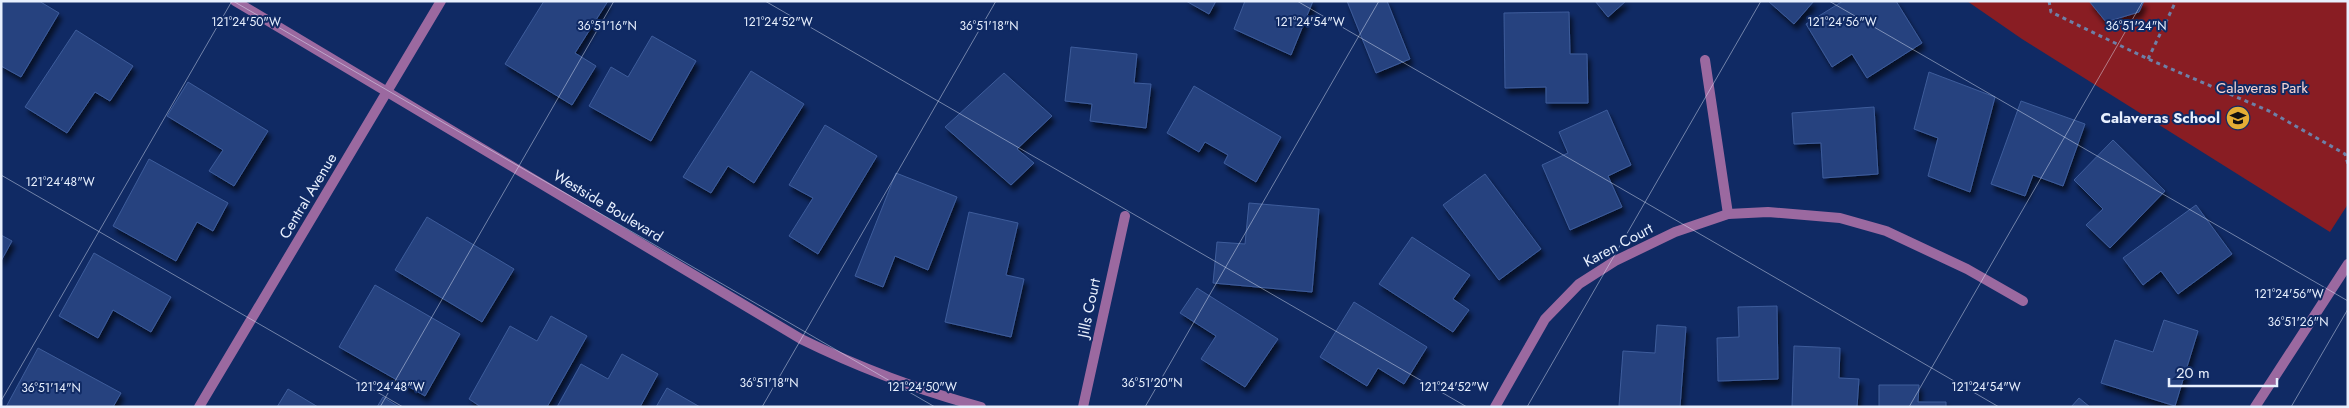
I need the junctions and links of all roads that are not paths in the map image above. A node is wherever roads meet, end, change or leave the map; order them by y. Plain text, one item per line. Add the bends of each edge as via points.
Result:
1 (235, 1) edge
2 (442, 1) edge
3 (1705, 60) dead end
4 (388, 92) junction
5 (1728, 214) junction
6 (1125, 216) dead end
7 (2348, 264) edge
8 (2023, 300) dead end
9 (199, 407) edge
10 (981, 407) edge
11 (1083, 407) edge
12 (1495, 407) edge
13 (2255, 407) edge

1 - 4 street, Westside Boulevard
2 - 4 street, Central Avenue
3 - 5 street
4 - 9 street, Central Avenue
4 - 10 street, Westside Boulevard via 801,339 859,367
5 - 8 street, Karen Court via 1768,212 1840,218 1886,231
5 - 12 street, Karen Court via 1675,232 1614,260 1579,284 1545,319
6 - 11 street, Jills Court
7 - 13 street

